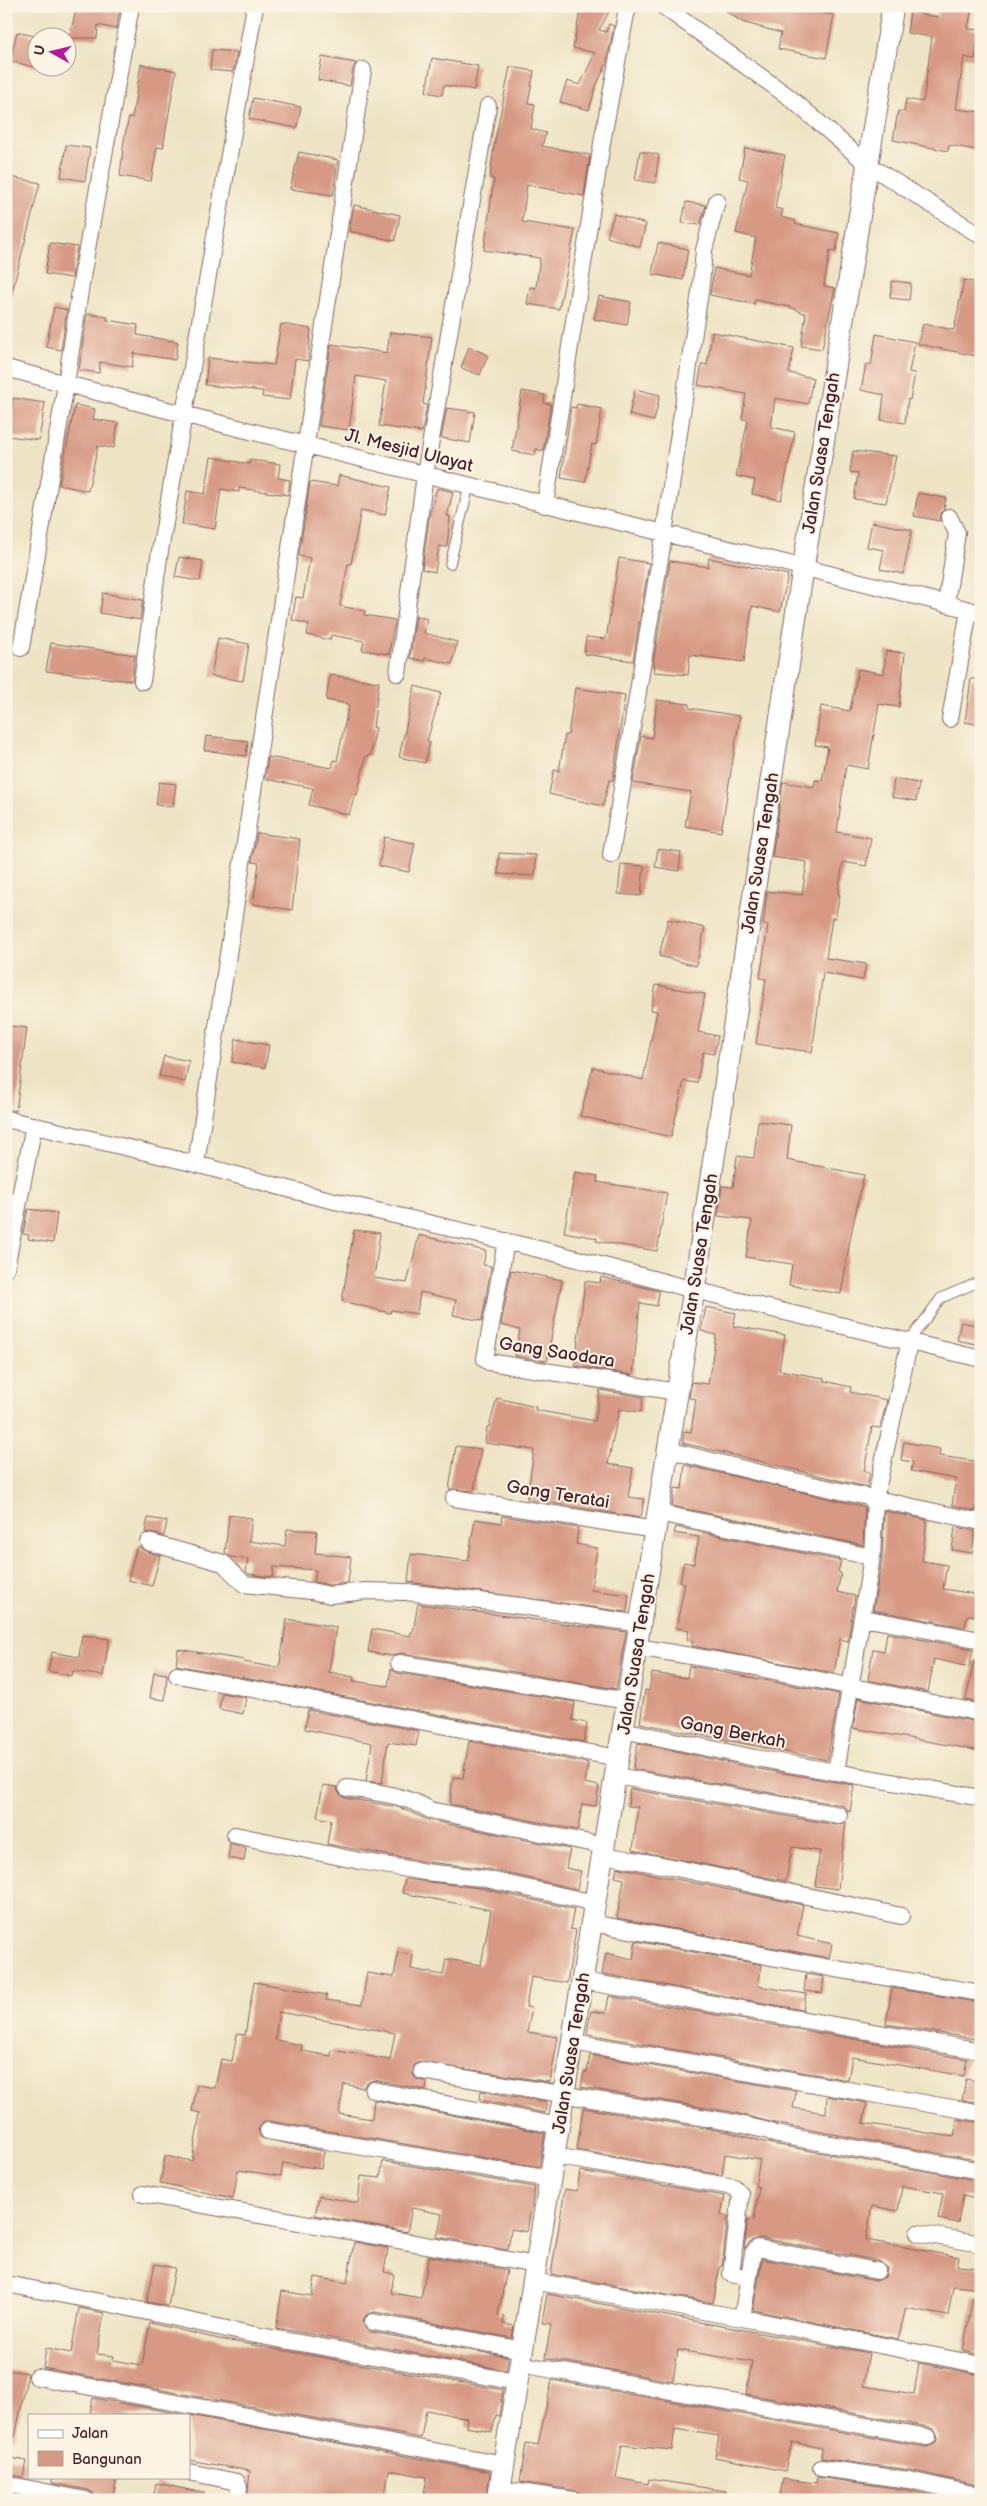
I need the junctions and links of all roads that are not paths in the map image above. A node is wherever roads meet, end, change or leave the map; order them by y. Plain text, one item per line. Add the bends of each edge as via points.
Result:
1 (131, 6) edge
2 (255, 6) edge
3 (663, 6) edge
4 (893, 6) edge
5 (628, 10) edge
6 (363, 70) dead end
7 (488, 106) dead end
8 (867, 164) junction
9 (717, 201) dead end
10 (981, 236) edge
11 (6, 368) edge
12 (66, 384) junction
13 (185, 416) junction
14 (306, 444) junction
15 (425, 475) junction
16 (469, 486) junction
17 (545, 506) junction
18 (949, 517) dead end
19 (664, 534) junction
20 (450, 564) dead end
21 (803, 568) junction
22 (946, 604) junction
23 (975, 611) edge
24 (21, 648) dead end
25 (398, 673) dead end
26 (142, 681) dead end
27 (950, 719) dead end
28 (611, 856) dead end
29 (6, 1119) edge
30 (34, 1125) junction
31 (196, 1164) junction
32 (504, 1249) junction
33 (6, 1268) edge
34 (981, 1281) edge
35 (694, 1290) junction
36 (910, 1340) junction
37 (981, 1359) edge
38 (677, 1392) junction
39 (668, 1450) junction
40 (454, 1498) dead end
41 (875, 1499) junction
42 (657, 1522) junction
43 (981, 1522) edge
44 (148, 1542) dead end
45 (872, 1557) junction
46 (863, 1618) junction
47 (640, 1624) junction
48 (981, 1640) edge
49 (636, 1647) junction
50 (399, 1662) dead end
51 (177, 1675) dead end
52 (852, 1687) junction
53 (628, 1701) junction
54 (981, 1713) edge
55 (623, 1730) junction
56 (617, 1767) junction
57 (836, 1772) junction
58 (347, 1788) dead end
59 (981, 1798) edge
60 (839, 1815) dead end
61 (235, 1835) dead end
62 (604, 1850) junction
63 (594, 1913) junction
64 (901, 1916) dead end
65 (582, 1981) junction
66 (981, 1993) edge
67 (573, 2042) junction
68 (981, 2051) edge
69 (422, 2071) dead end
70 (373, 2090) dead end
71 (564, 2096) junction
72 (981, 2113) edge
73 (559, 2126) junction
74 (268, 2131) dead end
75 (554, 2156) junction
76 (981, 2171) edge
77 (550, 2179) junction
78 (143, 2194) dead end
79 (918, 2233) dead end
80 (981, 2244) edge
81 (876, 2271) dead end
82 (535, 2273) junction
83 (749, 2277) junction
84 (6, 2284) edge
85 (742, 2318) junction
86 (373, 2322) dead end
87 (520, 2365) junction
88 (981, 2365) edge
89 (36, 2378) dead end
90 (928, 2437) dead end
91 (504, 2464) junction
92 (821, 2468) dead end
93 (190, 2472) edge
94 (6, 2484) edge
95 (499, 2494) edge
96 (981, 2496) edge
97 (86, 2500) edge
98 (237, 2500) edge
99 (573, 2500) edge

1 - 12 street
2 - 13 street
3 - 8 street via 789,97
4 - 8 street, Jalan Suasa Tengah
5 - 17 street via 603,138
6 - 14 street
7 - 15 street
8 - 10 street
8 - 21 street, Jalan Suasa Tengah
9 - 19 street via 701,269
11 - 12 street, Jl. Mesjid Ulayat
12 - 13 street, Jl. Mesjid Ulayat
12 - 24 street
13 - 14 street, Jl. Mesjid Ulayat
13 - 26 street via 159,557
14 - 15 street, Jl. Mesjid Ulayat
14 - 31 street
15 - 16 street, Jl. Mesjid Ulayat
15 - 25 street
16 - 17 street, Jl. Mesjid Ulayat
16 - 20 lane
17 - 19 street, Jl. Mesjid Ulayat
18 - 22 street via 957,533
19 - 21 street, Jl. Mesjid Ulayat
19 - 28 street
21 - 22 street, Jl. Mesjid Ulayat
21 - 35 street, Jalan Suasa Tengah
22 - 23 street, Jl. Mesjid Ulayat
23 - 27 street
29 - 30 street
30 - 31 street
30 - 33 street
31 - 32 street
32 - 35 street
32 - 38 street, Gang Saodara via 484,1355 488,1362
34 - 36 lane via 941,1298
35 - 36 street
35 - 38 street, Jalan Suasa Tengah
36 - 37 street
36 - 41 street
38 - 39 street, Jalan Suasa Tengah
39 - 41 street
39 - 42 street, Jalan Suasa Tengah
40 - 42 street, Gang Teratai
41 - 43 street
41 - 45 street
42 - 45 street, Gang Teratai
42 - 47 street, Jalan Suasa Tengah
44 - 47 street via 223,1563 244,1584 330,1595 366,1591 406,1592
45 - 46 street
46 - 48 street
46 - 52 street
47 - 49 street, Jalan Suasa Tengah
49 - 52 street
49 - 53 street, Jalan Suasa Tengah
50 - 53 street
51 - 56 street via 378,1711
52 - 54 street
52 - 57 street
53 - 55 street, Jalan Suasa Tengah
55 - 56 street, Jalan Suasa Tengah
55 - 57 street, Gang Berkah
56 - 60 street
56 - 62 street, Jalan Suasa Tengah
57 - 59 street, Gang Berkah
58 - 62 street via 388,1794 418,1802 430,1810
61 - 63 street via 360,1861 481,1878
62 - 63 street, Jalan Suasa Tengah
62 - 64 street
63 - 65 street, Jalan Suasa Tengah
63 - 66 street via 830,1968
65 - 67 street, Jalan Suasa Tengah
65 - 68 street
67 - 71 street, Jalan Suasa Tengah
67 - 72 street
69 - 71 street
70 - 73 street
71 - 73 street, Jalan Suasa Tengah
71 - 76 street via 730,2122 774,2134
73 - 75 street, Jalan Suasa Tengah
74 - 77 street
75 - 77 street, Jalan Suasa Tengah
75 - 83 street via 734,2187 741,2194 731,2274
77 - 82 street, Jalan Suasa Tengah
78 - 82 street
79 - 80 street
81 - 83 street via 758,2248 753,2253
82 - 85 street
82 - 87 street, Jalan Suasa Tengah
83 - 85 street
84 - 87 street via 250,2334
85 - 88 street
86 - 87 street
87 - 90 street
87 - 91 street, Jalan Suasa Tengah
89 - 91 street
91 - 95 street, Jalan Suasa Tengah
92 - 96 street via 909,2480
93 - 98 street via 237,2482
94 - 97 street
95 - 99 street

